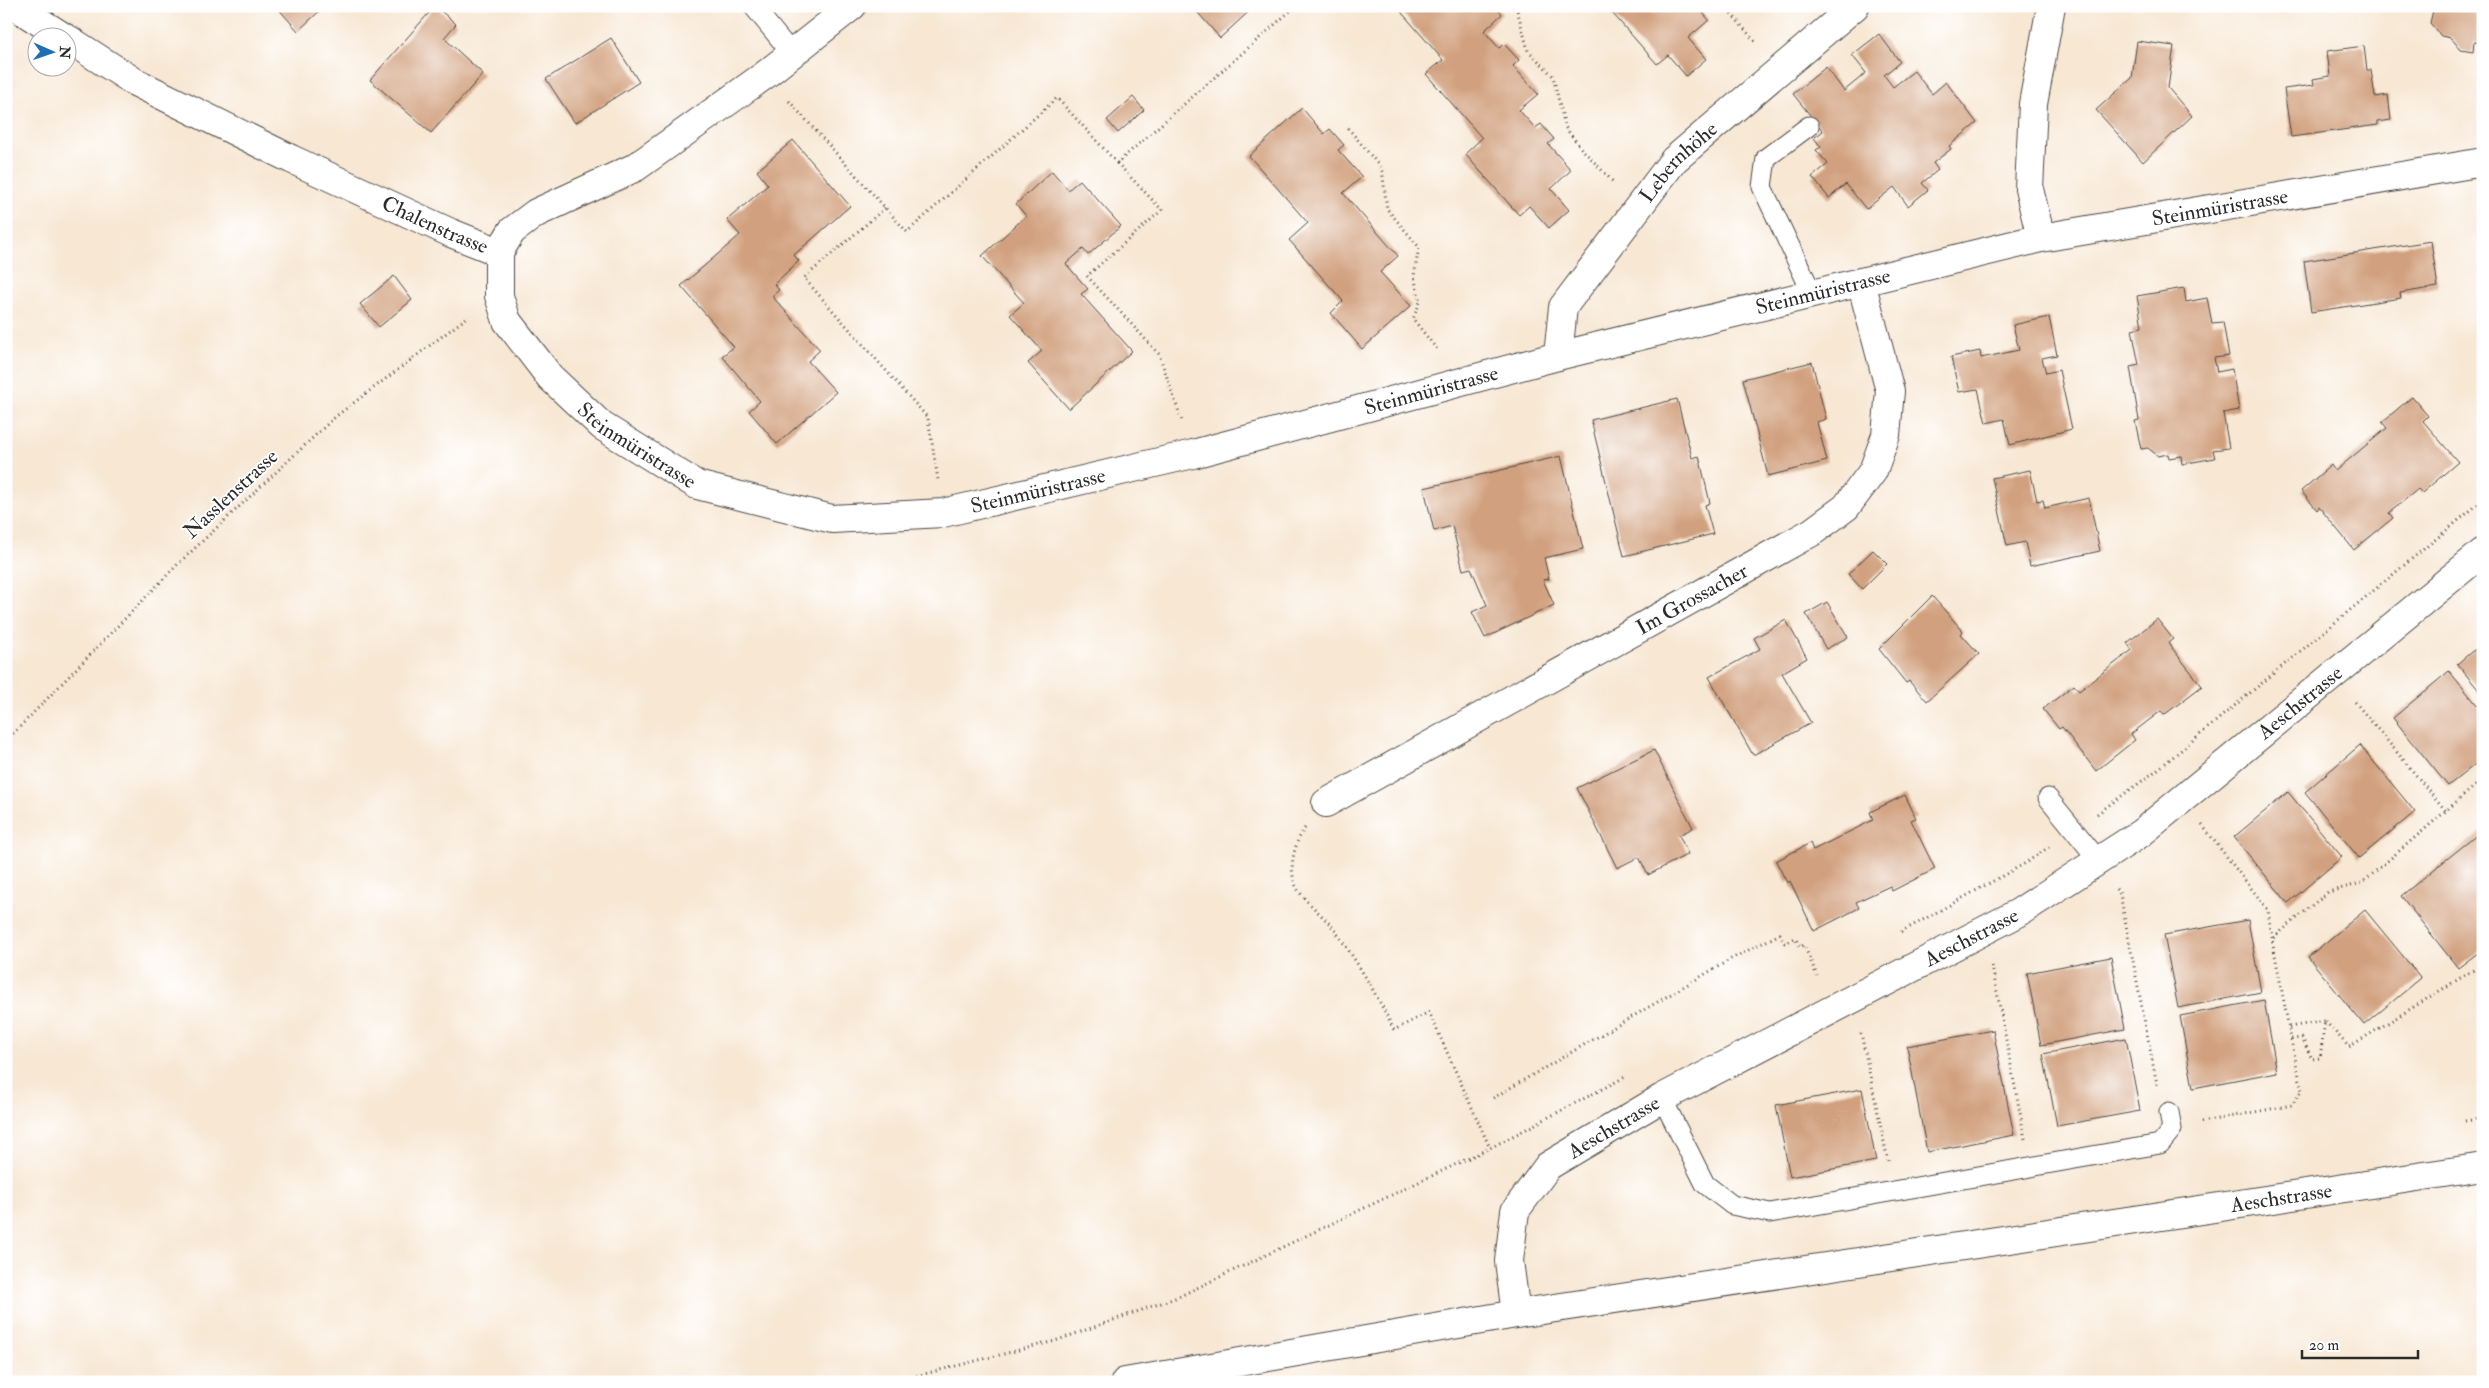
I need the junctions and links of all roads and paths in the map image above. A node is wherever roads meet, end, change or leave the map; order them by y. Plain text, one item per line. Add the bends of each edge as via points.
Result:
1 (15, 6) edge
2 (753, 6) edge
3 (852, 6) edge
4 (1296, 6) edge
5 (1516, 6) edge
6 (1725, 6) edge
7 (1855, 6) edge
8 (2051, 6) edge
9 (50, 28) edge
10 (78, 46) edge
11 (792, 54) junction
12 (1779, 70) junction
13 (765, 75) junction
14 (1809, 126) dead end
15 (1348, 128) dead end
16 (2483, 162) edge
17 (1117, 163) junction
18 (885, 208) junction
19 (1637, 208) junction
20 (2040, 238) junction
21 (499, 252) junction
22 (1861, 282) junction
23 (1813, 295) junction
24 (499, 296) junction
25 (1558, 356) junction
26 (1464, 381) junction
27 (1193, 454) junction
28 (2483, 500) edge
29 (943, 513) junction
30 (2483, 552) edge
31 (2333, 676) junction
32 (6, 741) edge
33 (2483, 779) edge
34 (2476, 785) junction
35 (2483, 792) edge
36 (2048, 798) dead end
37 (2182, 800) junction
38 (1326, 803) joint
39 (2446, 811) junction
40 (2075, 830) junction
41 (2100, 862) junction
42 (2120, 894) dead end
43 (1900, 933) dead end
44 (2272, 939) junction
45 (2483, 964) edge
46 (1826, 972) dead end
47 (1994, 974) dead end
48 (1818, 976) junction
49 (1809, 980) dead end
50 (2325, 1021) junction
51 (2289, 1028) junction
52 (1862, 1038) dead end
53 (2291, 1040) junction
54 (1628, 1076) dead end
55 (2157, 1086) dead end
56 (1493, 1098) dead end
57 (1662, 1098) junction
58 (2168, 1112) dead end
59 (2483, 1118) edge
60 (2022, 1119) dead end
61 (2213, 1119) dead end
62 (2464, 1121) dead end
63 (1490, 1148) junction
64 (1887, 1154) dead end
65 (2483, 1166) edge
66 (1516, 1314) junction
67 (892, 1382) edge
68 (1125, 1382) edge

1 - 9 street, Chalenstrasse
2 - 11 lane
3 - 11 street, Chalenstrasse
4 - 17 path
5 - 19 path via 1528,50 1553,76 1565,127
6 - 12 path
7 - 12 street, Lebernhöhe
8 - 20 street via 2033,104 2029,189
10 - 21 street, Chalenstrasse via 135,82 291,159
11 - 13 street, Chalenstrasse
12 - 19 street, Lebernhöhe via 1674,160
13 - 18 path
13 - 21 street, Chalenstrasse via 636,167 536,213 512,231
14 - 23 lane via 1766,158 1762,187
15 - 26 path via 1382,169 1387,209 1419,247 1414,276 1420,302 1413,319
16 - 20 street, Steinmüristrasse
17 - 18 path via 1057,98 907,232
17 - 27 path via 1162,210 1088,276 1159,354
18 - 29 path via 804,278 928,418
19 - 25 street, Lebernhöhe via 1563,307
20 - 22 street, Steinmüristrasse
21 - 24 street, Steinmüristrasse
22 - 23 street, Steinmüristrasse
22 - 38 street, Im Grossacher via 1890,391 1886,435 1873,471 1846,507 1812,532
23 - 25 street, Steinmüristrasse
24 - 29 street, Steinmüristrasse via 507,321 550,377 602,426 697,485 832,519
24 - 32 path, Nasslenstrasse via 335,417 179,563
25 - 26 street, Steinmüristrasse
26 - 27 street, Steinmüristrasse
27 - 29 street, Steinmüristrasse
28 - 40 path via 2156,770
30 - 31 street, Aeschstrasse
31 - 37 street, Aeschstrasse
31 - 39 path
33 - 34 path
34 - 35 path
34 - 39 path
36 - 40 lane
37 - 41 street, Aeschstrasse
37 - 44 path via 2268,910
38 - 63 path via 1301,834 1292,863 1296,887 1335,930 1371,984 1394,1030 1429,1012
39 - 44 path via 2362,883 2328,892
40 - 41 lane
40 - 43 path via 2024,864
41 - 57 street, Aeschstrasse via 2018,912
42 - 55 path
44 - 51 path
45 - 50 path via 2349,1047
46 - 48 path
47 - 60 path
48 - 49 path
48 - 56 path via 1804,946 1800,947 1796,938 1785,943 1780,934 1731,959
50 - 51 path
50 - 53 path via 2320,1058 2312,1059 2302,1038
51 - 53 path
52 - 64 path
53 - 61 path via 2302,1090 2292,1105
54 - 63 path
57 - 58 lane via 1705,1184 1732,1205 1770,1213 2160,1144 2172,1128
57 - 66 street, Aeschstrasse via 1548,1166 1516,1211 1509,1261
59 - 62 path
63 - 67 path via 1178,1297 1056,1341
65 - 66 street, Aeschstrasse
66 - 68 street, Aeschstrasse

